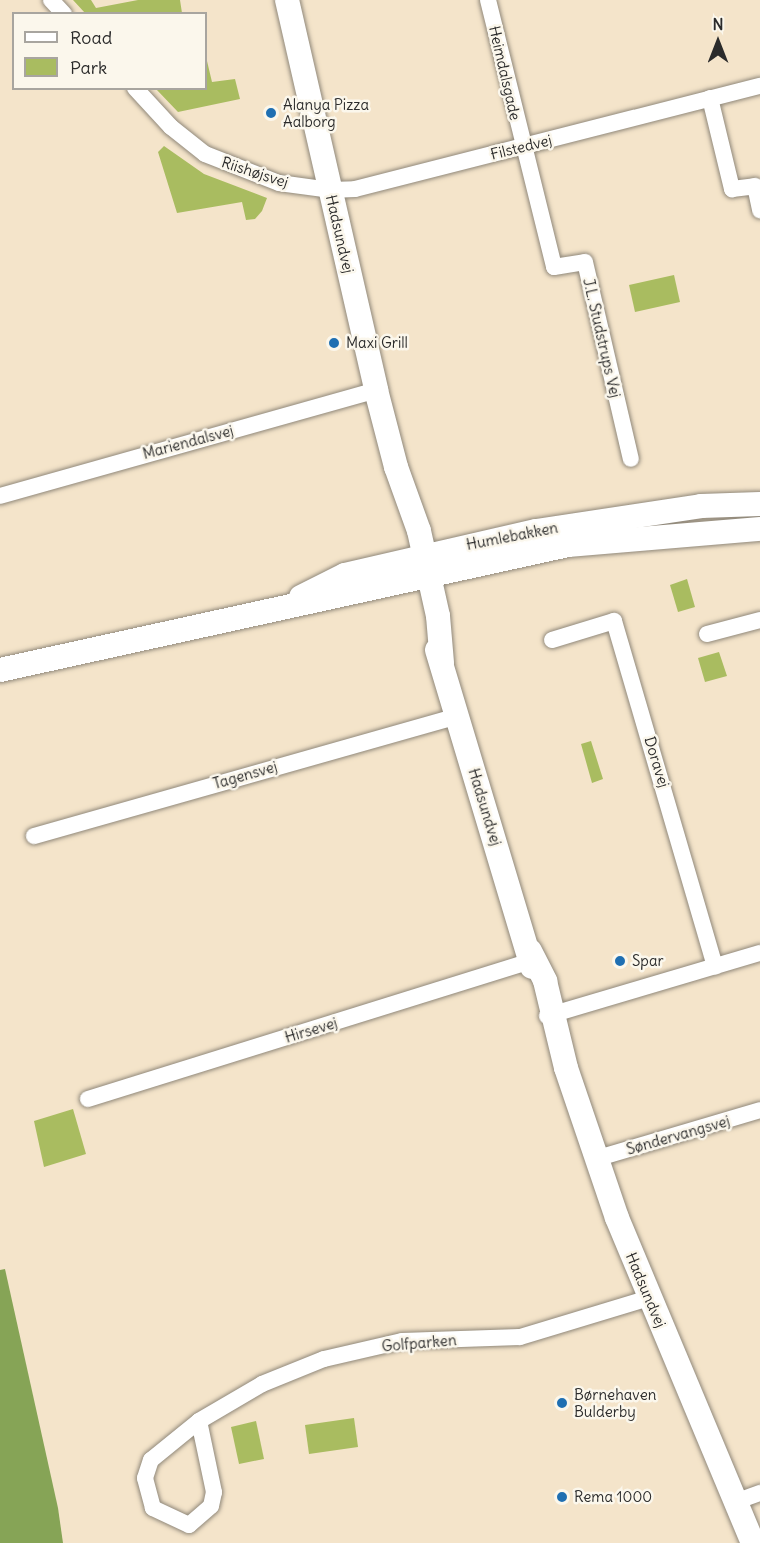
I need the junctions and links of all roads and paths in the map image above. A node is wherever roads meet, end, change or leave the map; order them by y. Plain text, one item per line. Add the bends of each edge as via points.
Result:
1 (51, 0) edge
2 (287, 0) edge
3 (489, 0) edge
4 (62, 12) edge
5 (760, 86) edge
6 (137, 90) edge
7 (711, 98) junction
8 (522, 147) junction
9 (330, 190) junction
10 (760, 210) edge
11 (376, 390) junction
12 (631, 459) dead end
13 (0, 496) edge
14 (760, 504) edge
15 (760, 529) edge
16 (420, 567) junction
17 (760, 620) edge
18 (706, 634) dead end
19 (552, 640) dead end
20 (0, 670) edge
21 (457, 716) junction
22 (34, 836) dead end
23 (760, 953) edge
24 (532, 958) junction
25 (715, 967) junction
26 (552, 1020) junction
27 (88, 1099) dead end
28 (760, 1110) edge
29 (595, 1159) junction
30 (649, 1298) junction
31 (199, 1420) junction
32 (760, 1493) edge
33 (735, 1502) junction
34 (753, 1543) edge

1 - 4 street
2 - 9 street, Hadsundvej
3 - 8 street, Heimdalsgade
5 - 7 street, Filstedvej
6 - 9 street, Riishøjsvej via 171,127 205,153 279,183
7 - 8 street, Filstedvej
7 - 10 street via 732,189 755,186
8 - 9 street, Filstedvej via 355,189
8 - 12 street, J.L. Studstrups Vej via 554,267 585,262
9 - 11 street, Hadsundvej
11 - 13 street, Mariendalsvej
11 - 16 street, Hadsundvej
14 - 16 street, Humlebakken via 701,506 573,524
15 - 16 street, Humlebakken via 568,545
16 - 20 street, Humlebakken via 275,610
16 - 21 street, Hadsundvej
17 - 18 street
19 - 25 street, Doravej via 615,621
21 - 22 street, Tagensvej
21 - 24 street, Hadsundvej
23 - 25 street
24 - 26 street, Hadsundvej via 545,981
24 - 27 street, Hirsevej
25 - 26 street
26 - 29 street, Hadsundvej
28 - 29 street, Søndervangsvej
29 - 30 street, Hadsundvej
30 - 31 street, Golfparken via 520,1337 402,1341 324,1359 262,1384
30 - 33 street, Hadsundvej
31 - 31 street, Golfparken via 152,1460 146,1478 153,1508 189,1525 211,1506 214,1492
32 - 33 street
33 - 34 street, Hadsundvej

